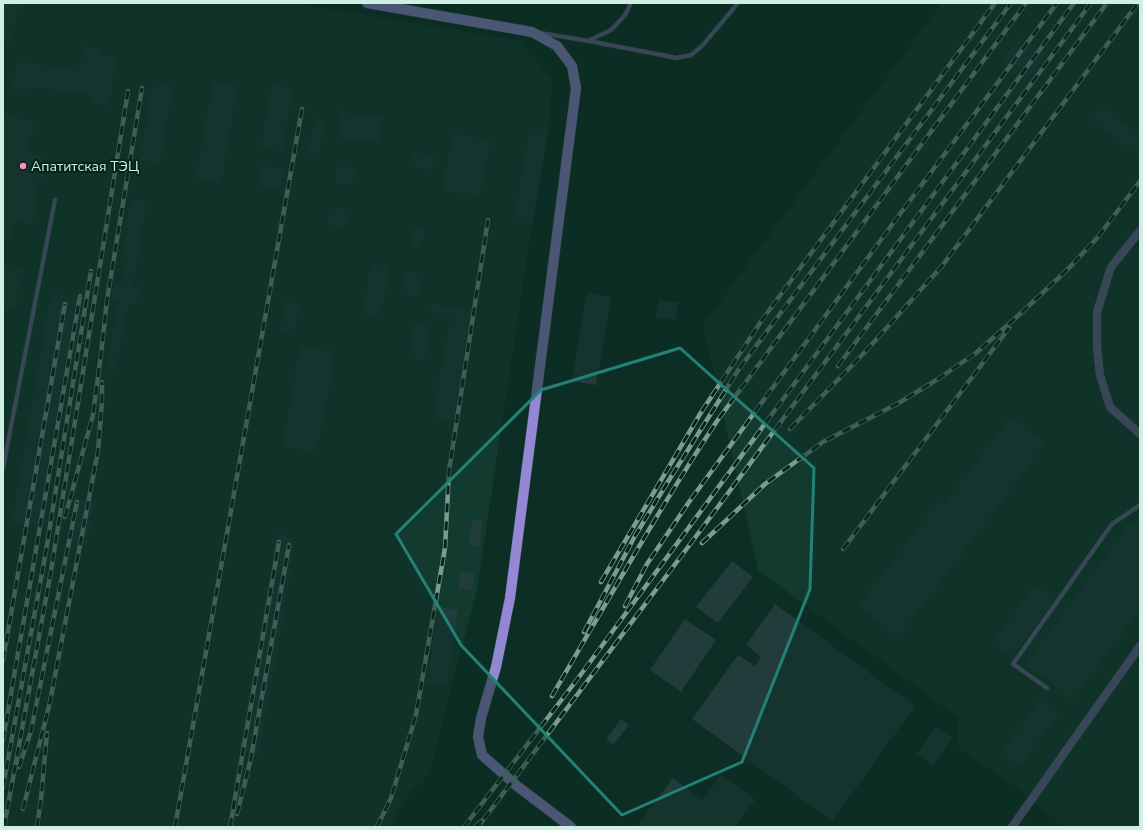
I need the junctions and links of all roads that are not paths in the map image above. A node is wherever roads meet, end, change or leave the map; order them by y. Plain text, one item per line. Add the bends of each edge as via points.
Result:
1 (367, 3) edge
2 (631, 3) edge
3 (738, 3) edge
4 (532, 32) junction
5 (589, 41) junction
6 (55, 200) dead end
7 (1140, 230) edge
8 (1140, 434) edge
9 (3, 468) edge
10 (1140, 505) edge
11 (1140, 646) edge
12 (1047, 688) dead end
13 (571, 827) edge
14 (1012, 827) edge

1 - 4 street
2 - 5 lane via 611,30
3 - 5 lane via 702,46 690,55 677,58
4 - 5 lane
4 - 13 street via 557,46 572,66 576,88 510,598 478,737 482,755 517,786
6 - 9 lane
7 - 8 street via 1111,267 1097,312 1097,348 1100,375 1110,407
10 - 12 lane via 1112,524 1013,664
11 - 14 street

